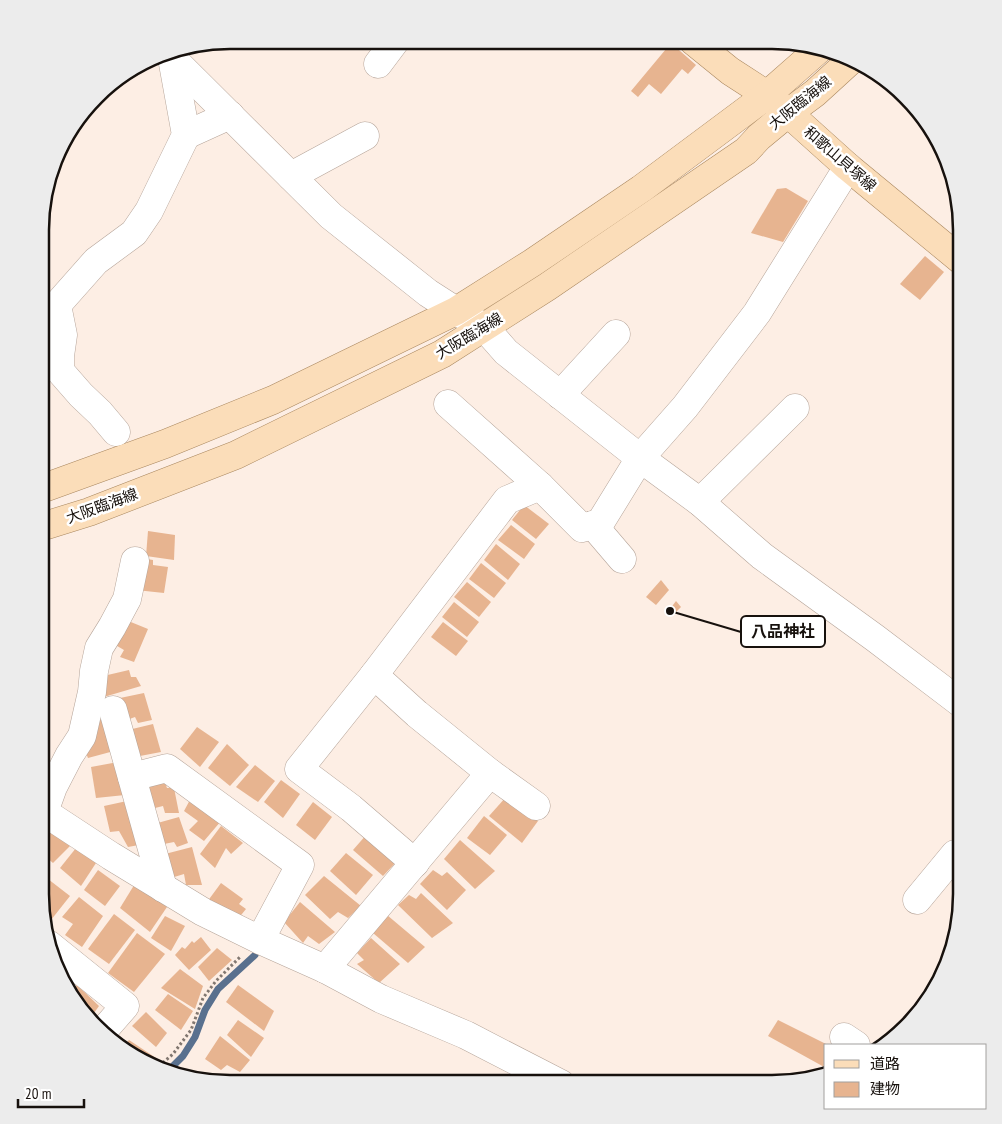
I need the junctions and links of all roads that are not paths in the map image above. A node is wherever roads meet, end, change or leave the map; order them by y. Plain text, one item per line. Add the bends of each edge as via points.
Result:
1 (389, 49) edge
2 (703, 49) edge
3 (814, 54) edge
4 (172, 58) edge
5 (170, 59) edge
6 (378, 64) dead end
7 (847, 65) edge
8 (767, 95) junction
9 (788, 112) junction
10 (230, 115) junction
11 (186, 135) junction
12 (365, 136) dead end
13 (848, 167) junction
14 (291, 176) junction
15 (953, 254) edge
16 (49, 298) edge
17 (456, 311) junction
18 (484, 327) junction
19 (616, 334) dead end
20 (560, 395) junction
21 (448, 404) dead end
22 (795, 408) dead end
23 (116, 432) dead end
24 (640, 458) junction
25 (540, 486) junction
26 (49, 487) edge
27 (700, 502) junction
28 (49, 524) edge
29 (592, 525) junction
30 (622, 559) dead end
31 (135, 561) dead end
32 (374, 675) junction
33 (953, 697) edge
34 (113, 710) dead end
35 (490, 774) junction
36 (132, 777) junction
37 (49, 796) edge
38 (536, 806) dead end
39 (49, 815) edge
40 (953, 856) edge
41 (415, 863) junction
42 (163, 888) junction
43 (917, 900) dead end
44 (256, 938) junction
45 (58, 952) edge
46 (325, 969) junction
47 (107, 1027) edge
48 (544, 1075) edge

1 - 6 street
2 - 8 main road, 和歌山貝塚線
3 - 8 main road, 大阪臨海線
4 - 10 street
5 - 11 street
7 - 9 main road, 大阪臨海線
8 - 9 main road, 和歌山貝塚線
8 - 17 main road, 大阪臨海線 via 642,189
9 - 13 main road, 和歌山貝塚線
9 - 18 main road, 大阪臨海線 via 746,151
10 - 11 street
10 - 14 street
11 - 16 street via 149,211 134,233
12 - 14 street
13 - 15 main road, 和歌山貝塚線
13 - 24 street via 757,313 685,407
14 - 17 street via 331,216 428,293
16 - 23 street via 63,335 60,371
17 - 18 street
17 - 26 main road, 大阪臨海線 via 273,400
18 - 20 street via 500,347
18 - 28 main road, 大阪臨海線 via 442,354 236,455
19 - 20 street
20 - 24 street
21 - 25 street
22 - 27 street
24 - 27 street
24 - 29 street via 600,523
25 - 29 street via 582,528
25 - 32 street via 507,500
27 - 33 street via 762,556
29 - 30 street
31 - 37 street via 127,599 99,648 82,736
32 - 35 street
32 - 41 street via 299,769
34 - 36 street
35 - 38 street
35 - 41 street
36 - 42 street
36 - 44 street via 167,768 300,865
39 - 42 street
40 - 43 street
41 - 46 street
42 - 44 street
44 - 46 street
45 - 47 street via 125,1006
46 - 48 street via 381,999 466,1035

